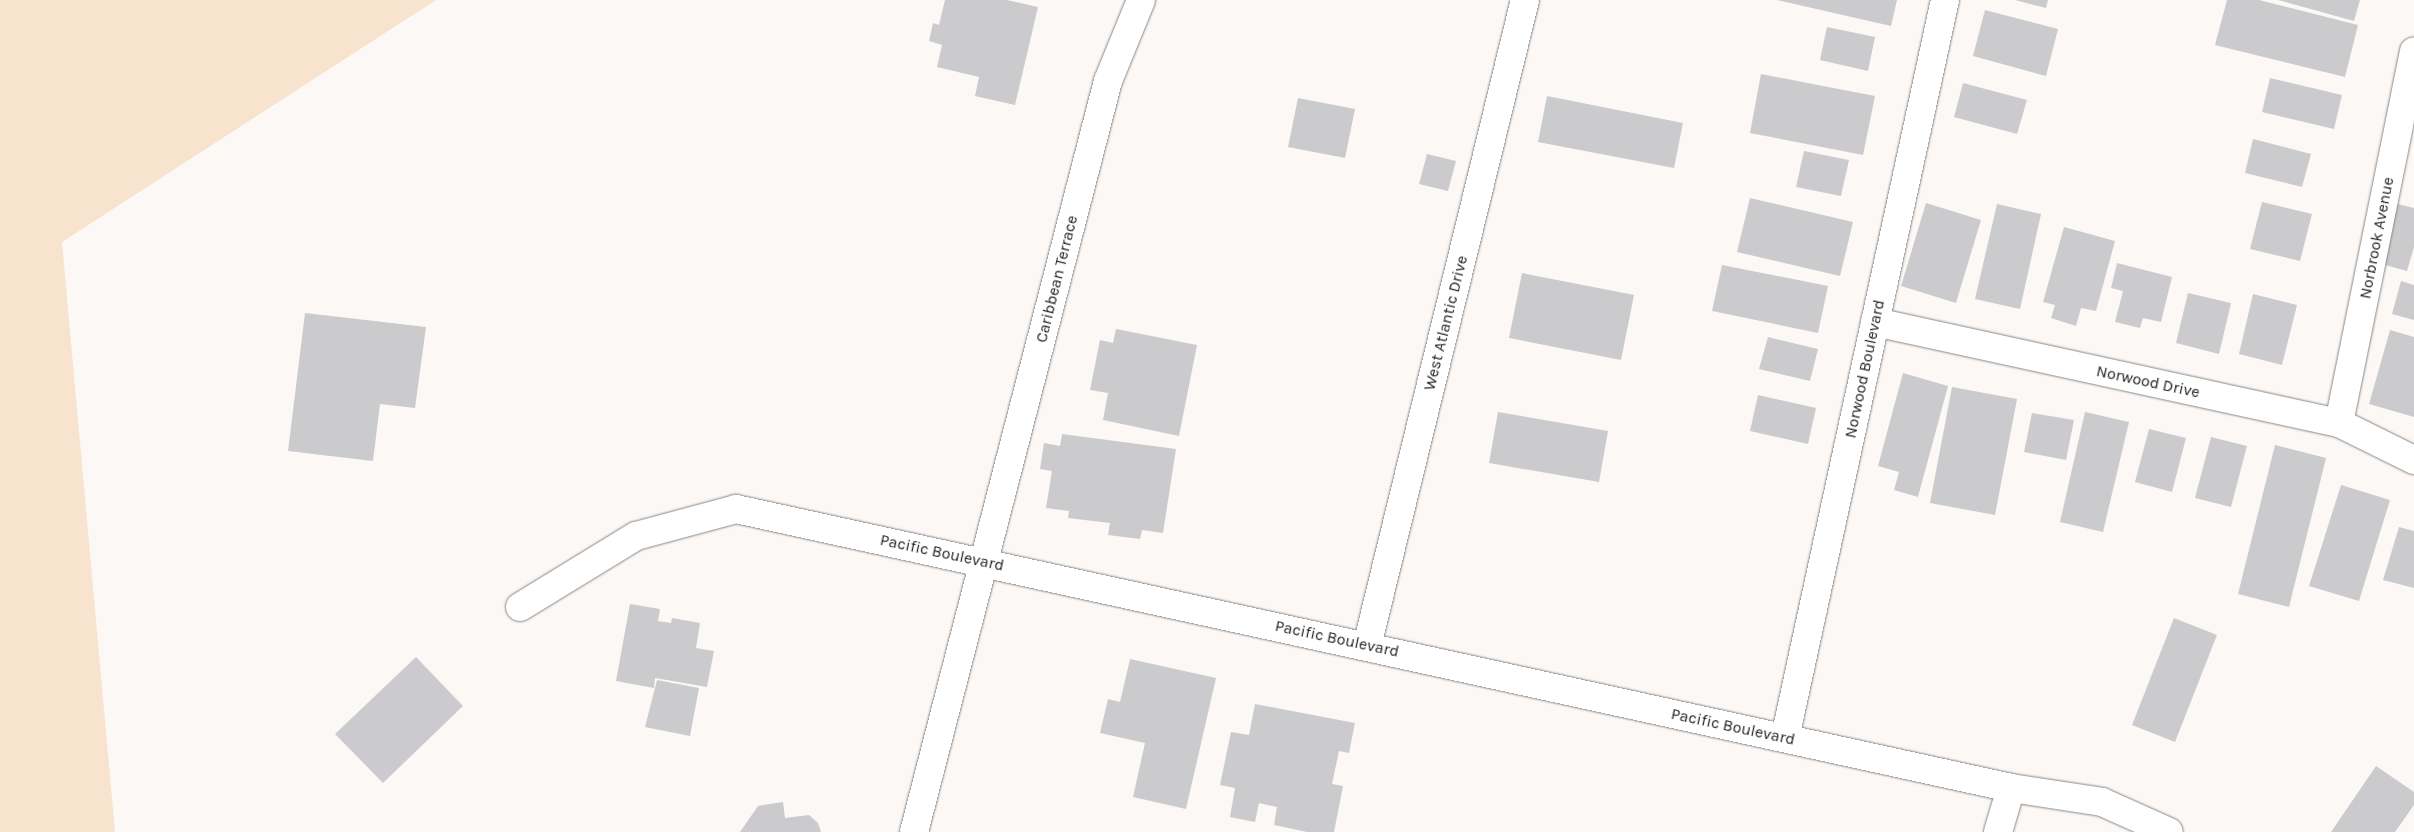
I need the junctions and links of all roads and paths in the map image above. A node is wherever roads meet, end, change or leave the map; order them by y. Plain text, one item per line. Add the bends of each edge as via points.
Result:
1 (1141, 0) edge
2 (1525, 0) edge
3 (1944, 0) edge
4 (2414, 52) edge
5 (1875, 322) junction
6 (2339, 423) junction
7 (2414, 460) edge
8 (984, 562) junction
9 (520, 607) dead end
10 (1367, 646) junction
11 (1785, 738) junction
12 (2011, 788) junction
13 (914, 832) edge
14 (1998, 832) edge
15 (2168, 832) edge

1 - 8 street, Caribbean Terrace via 1108,82
2 - 10 street, West Atlantic Drive
3 - 5 street, Norwood Boulevard
4 - 6 street, Norbrook Avenue
5 - 6 street, Norwood Drive
5 - 11 street, Norwood Boulevard
6 - 7 street, Norwood Drive
8 - 9 street, Pacific Boulevard via 736,509 636,536
8 - 10 street, Pacific Boulevard
8 - 13 street, Caribbean Terrace
10 - 11 street, Pacific Boulevard
11 - 12 street, Pacific Boulevard
12 - 14 street
12 - 15 street, Pacific Boulevard via 2102,802

